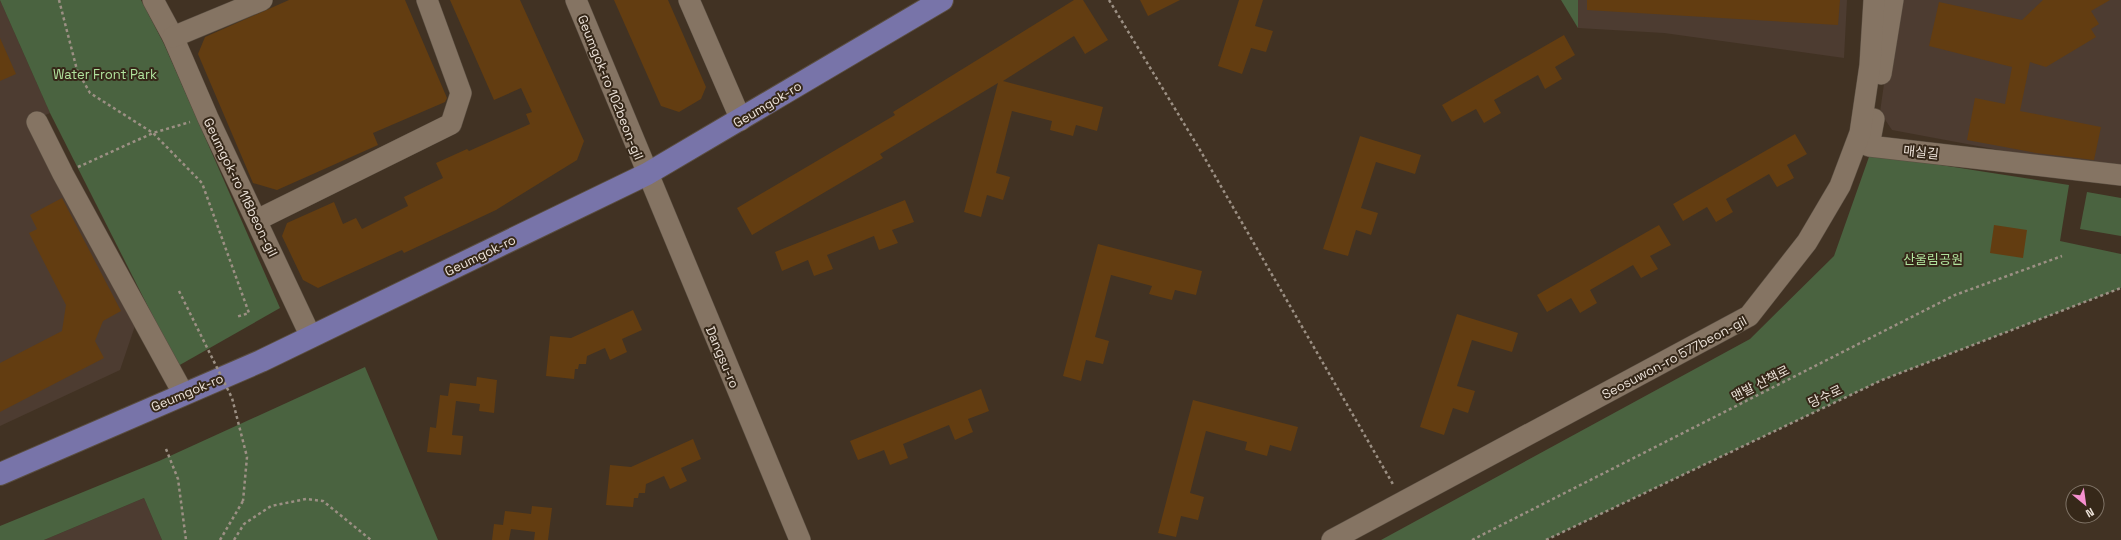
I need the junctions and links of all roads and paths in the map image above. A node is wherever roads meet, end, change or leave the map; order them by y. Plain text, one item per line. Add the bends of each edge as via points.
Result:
1 (58, 0) edge
2 (153, 0) edge
3 (262, 0) edge
4 (427, 0) edge
5 (576, 0) edge
6 (689, 0) edge
7 (942, 0) edge
8 (1109, 0) edge
9 (1874, 0) edge
10 (1893, 0) edge
11 (173, 37) junction
12 (208, 118) junction
13 (741, 120) junction
14 (37, 122) dead end
15 (153, 133) junction
16 (1865, 134) junction
17 (63, 174) junction
18 (647, 174) junction
19 (2121, 174) edge
20 (257, 220) junction
21 (2062, 256) dead end
22 (2121, 288) edge
23 (179, 291) dead end
24 (236, 317) dead end
25 (311, 337) junction
26 (183, 393) junction
27 (166, 449) dead end
28 (0, 474) edge
29 (1403, 502) junction
30 (186, 540) edge
31 (220, 540) edge
32 (234, 540) edge
33 (371, 540) edge
34 (800, 540) edge
35 (1332, 540) edge
36 (1472, 540) edge
37 (1546, 540) edge

1 - 15 path via 77,70 90,93
2 - 11 street, Geumgok-ro 118beon-gil
3 - 11 street
4 - 20 street via 462,93 451,124
5 - 18 street, Geumgok-ro 102beon-gil
6 - 13 street
7 - 13 main road, Geumgok-ro
8 - 29 path via 1200,150
9 - 16 street, Seosuwon-ro 577beon-gil
10 - 16 street
11 - 12 street, Geumgok-ro 118beon-gil
12 - 15 path
12 - 20 street, Geumgok-ro 118beon-gil
13 - 18 main road, Geumgok-ro
14 - 17 street
15 - 17 path
15 - 24 path via 202,183 249,313
16 - 19 street, 매실길 via 1869,146
16 - 29 street, Seosuwon-ro 577beon-gil via 1840,186 1808,242 1749,316
17 - 26 street
18 - 25 main road, Geumgok-ro
18 - 34 street, Dangsu-ro
20 - 25 street, Geumgok-ro 118beon-gil
21 - 36 path, 맨발 산책로 via 1955,295
22 - 37 path, 당수로 via 1882,380
23 - 31 path, bridge via 232,398 247,457 243,501
25 - 26 main road, Geumgok-ro
26 - 28 main road, Geumgok-ro
27 - 30 path via 178,479
29 - 35 street, Seosuwon-ro 577beon-gil
32 - 33 path via 244,524 271,506 306,499 323,501

